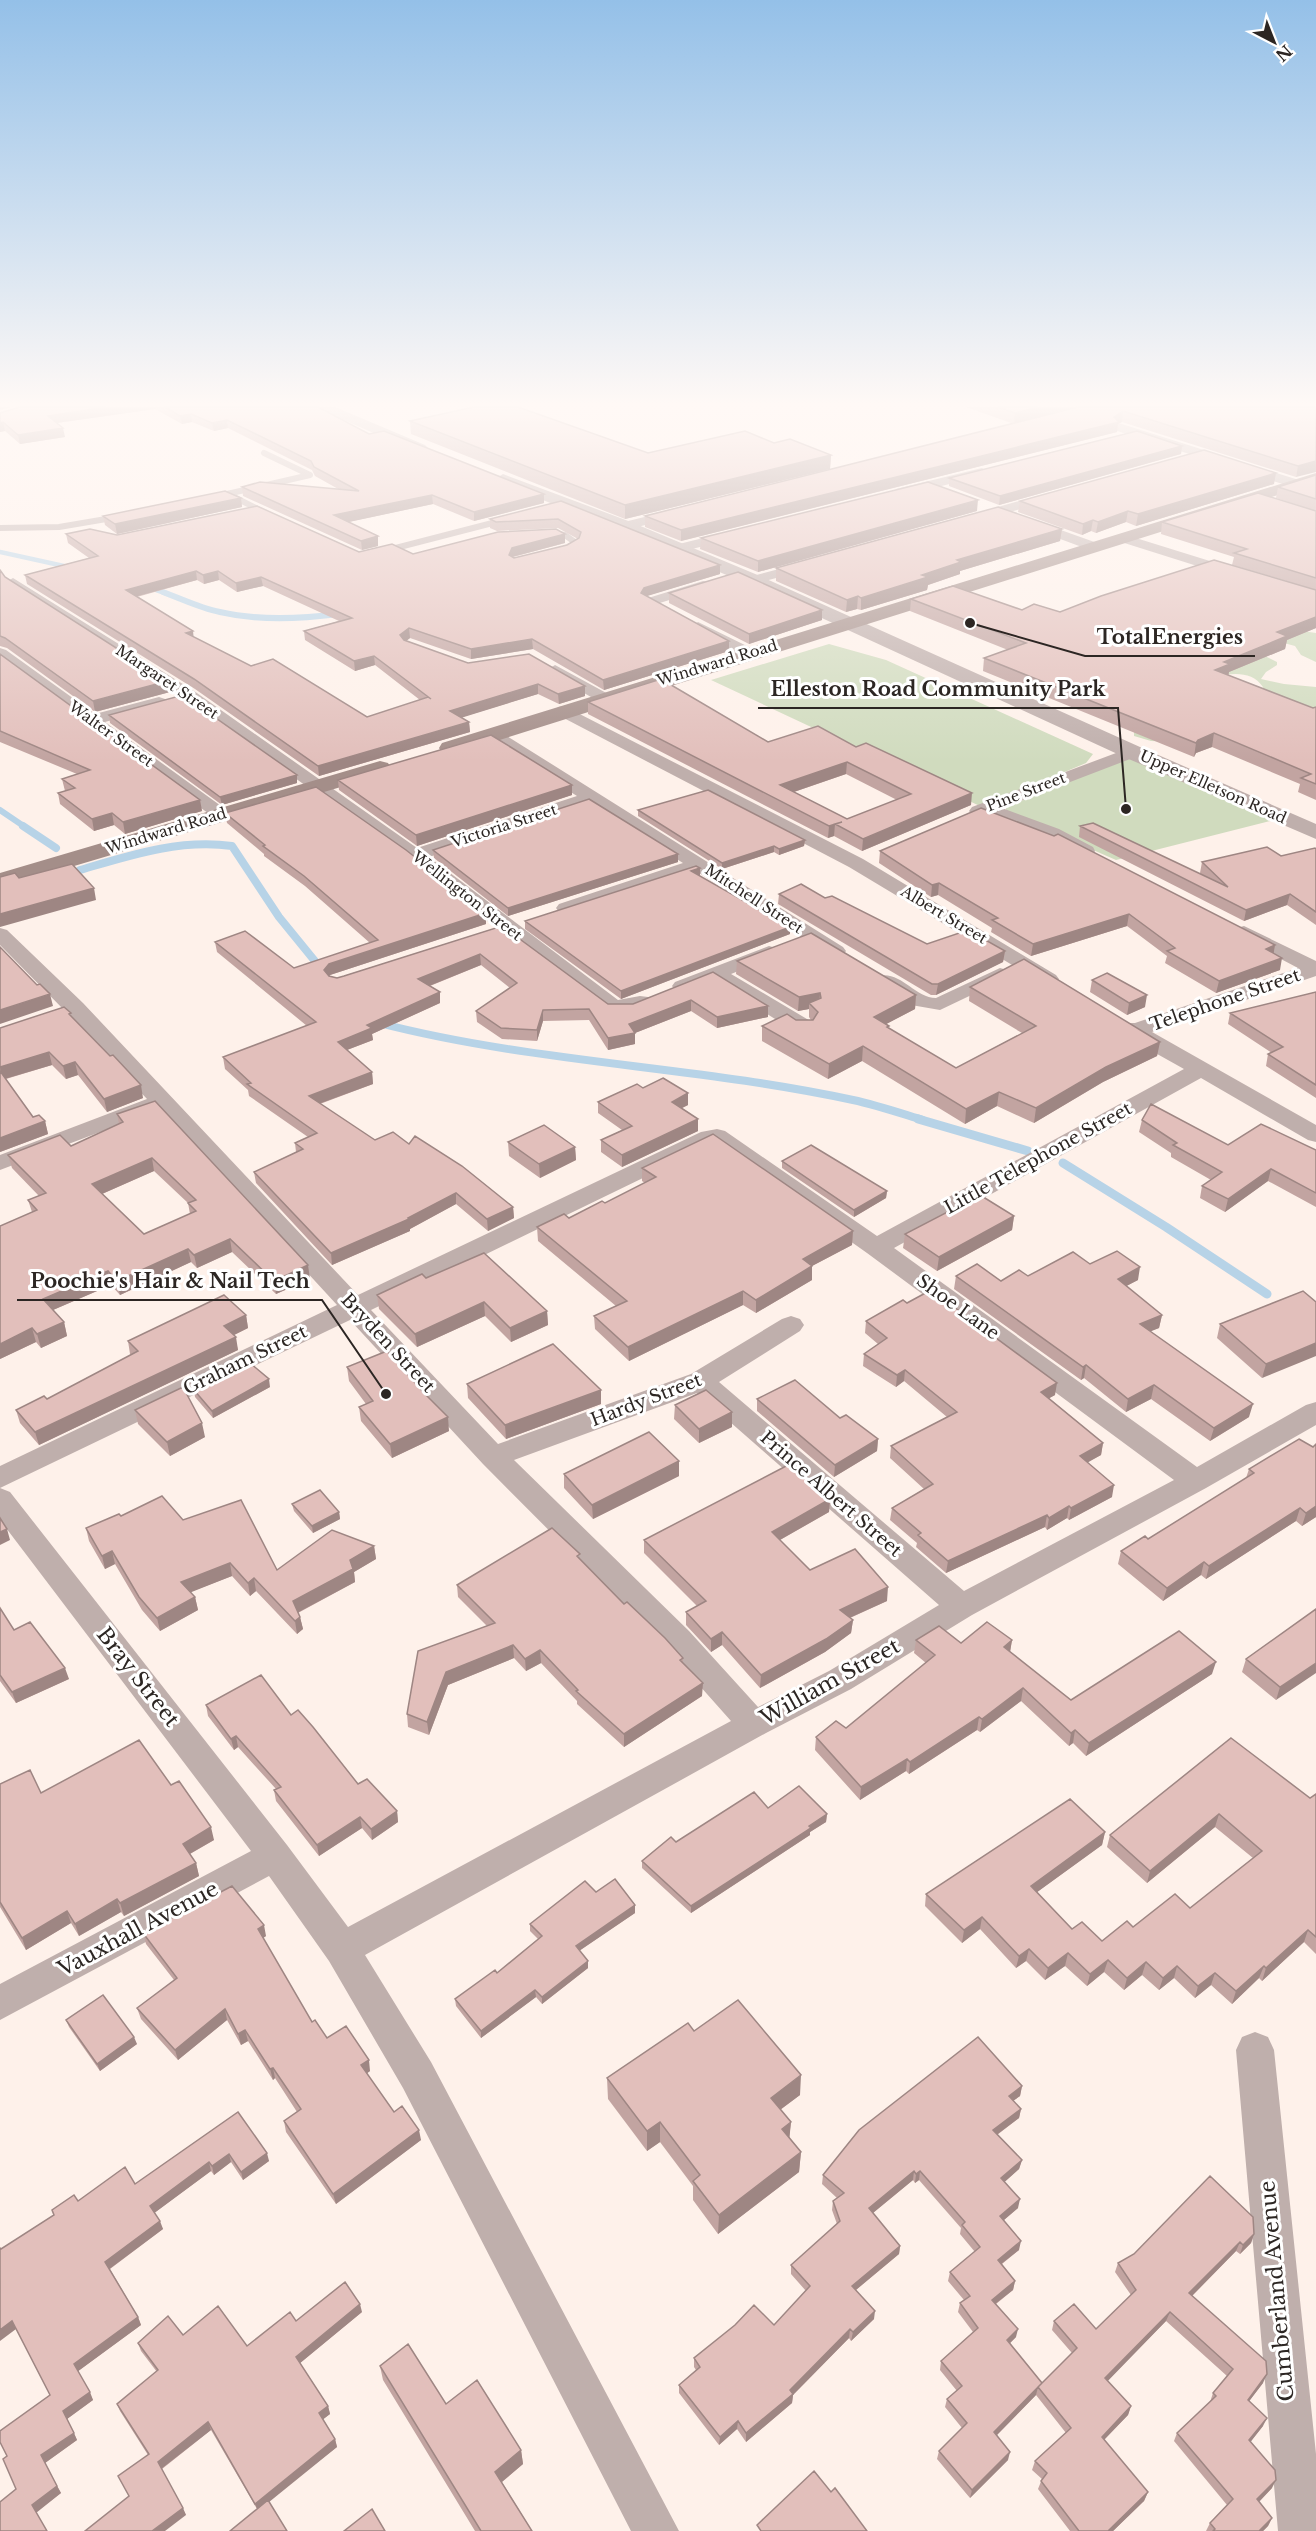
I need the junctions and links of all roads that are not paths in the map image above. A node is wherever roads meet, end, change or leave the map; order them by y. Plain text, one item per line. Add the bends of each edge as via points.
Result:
1 (81, 525) edge
2 (483, 525) edge
3 (625, 525) edge
4 (1036, 525) edge
5 (1165, 525) edge
6 (77, 526) junction
7 (0, 528) edge
8 (86, 530) edge
9 (748, 531) edge
10 (454, 533) junction
11 (537, 533) edge
12 (473, 537) edge
13 (1123, 538) junction
14 (1095, 547) junction
15 (680, 548) junction
16 (555, 551) edge
17 (380, 552) edge
18 (821, 561) edge
19 (748, 577) junction
20 (1248, 577) edge
21 (13, 582) edge
22 (849, 624) junction
23 (748, 653) junction
24 (0, 654) edge
25 (542, 662) edge
26 (188, 694) junction
27 (604, 698) junction
28 (564, 711) junction
29 (92, 720) junction
30 (493, 735) junction
31 (1132, 752) junction
32 (427, 754) edge
33 (405, 760) edge
34 (317, 786) junction
35 (592, 797) junction
36 (986, 808) junction
37 (222, 815) junction
38 (964, 817) edge
39 (1316, 832) edge
40 (877, 854) dead end
41 (415, 855) junction
42 (1105, 861) edge
43 (856, 863) junction
44 (699, 864) junction
45 (0, 881) edge
46 (552, 913) edge
47 (529, 920) edge
48 (1231, 926) edge
49 (507, 928) junction
50 (0, 934) edge
51 (484, 935) edge
52 (811, 936) junction
53 (849, 958) edge
54 (1023, 962) junction
55 (1316, 969) edge
56 (868, 970) edge
57 (715, 973) junction
58 (1067, 991) edge
59 (1114, 1019) edge
60 (804, 1027) edge
61 (1133, 1031) junction
62 (1201, 1069) junction
63 (162, 1101) junction
64 (1316, 1135) edge
65 (717, 1136) joint
66 (0, 1163) edge
67 (876, 1247) junction
68 (355, 1307) junction
69 (791, 1325) dead end
70 (701, 1381) junction
71 (1316, 1412) edge
72 (493, 1457) junction
73 (0, 1478) edge
74 (1196, 1481) junction
75 (0, 1499) edge
76 (961, 1607) junction
77 (754, 1724) junction
78 (275, 1856) junction
79 (342, 1949) junction
80 (0, 2003) edge
81 (1255, 2050) dead end
82 (656, 2531) edge
83 (1301, 2531) edge

1 - 6 lane
2 - 10 lane
3 - 15 street, Upper Elletson Road
4 - 14 street
5 - 13 main road, Windward Road
6 - 7 lane
6 - 8 lane
9 - 15 street
10 - 12 lane
10 - 17 lane
11 - 16 lane via 558,533 576,543
13 - 14 main road, Windward Road
13 - 20 street
14 - 22 main road, Windward Road
15 - 19 street, Upper Elletson Road
18 - 19 street
19 - 22 street, Upper Elletson Road
19 - 23 street via 650,602
21 - 26 street, Margaret Street
22 - 23 main road, Windward Road
22 - 31 street, Upper Elletson Road
23 - 27 main road, Windward Road
24 - 29 street, Walter Street
25 - 27 street
26 - 29 street
26 - 34 street, Margaret Street
27 - 28 main road, Windward Road
28 - 30 main road, Windward Road
28 - 43 street, Albert Street
29 - 37 street, Walter Street
30 - 32 main road, Windward Road
30 - 35 street, Mitchell Street
31 - 36 street, Pine Street
31 - 39 street, Upper Elletson Road
33 - 34 main road, Windward Road
34 - 37 main road, Windward Road
34 - 41 street, Wellington Street
35 - 41 street, Victoria Street
35 - 44 street, Mitchell Street
36 - 38 street, Pine Street
36 - 42 street via 1052,834
37 - 45 main road, Windward Road
40 - 43 street
41 - 49 street, Wellington Street
43 - 54 street, Albert Street
44 - 46 street
44 - 52 street, Mitchell Street
47 - 49 street
48 - 55 street
49 - 51 street
49 - 57 street, Wellington Street via 616,1008
50 - 63 street, Bryden Street via 64,1012
52 - 53 street, Mitchell Street
52 - 57 street
54 - 56 street via 933,1005
54 - 58 street, Albert Street
55 - 61 street, Telephone Street
57 - 60 street
59 - 61 street
61 - 62 street
62 - 64 street
62 - 67 street, Little Telephone Street
63 - 66 street
63 - 68 street, Bryden Street
65 - 67 street, Shoe Lane
65 - 68 street, Graham Street
67 - 74 street, Shoe Lane
68 - 72 street, Bryden Street
68 - 73 street, Graham Street
69 - 70 street, Hardy Street
70 - 72 street, Hardy Street
70 - 76 street, Prince Albert Street
71 - 74 street, William Street
72 - 77 street, Bryden Street via 678,1640
74 - 76 street, William Street
75 - 78 street, Bray Street
76 - 77 street, William Street via 840,1680
77 - 79 street, William Street
78 - 79 street, Bray Street
78 - 80 street, Vauxhall Avenue
79 - 82 street, Bray Street via 417,2075
81 - 83 street, Cumberland Avenue

